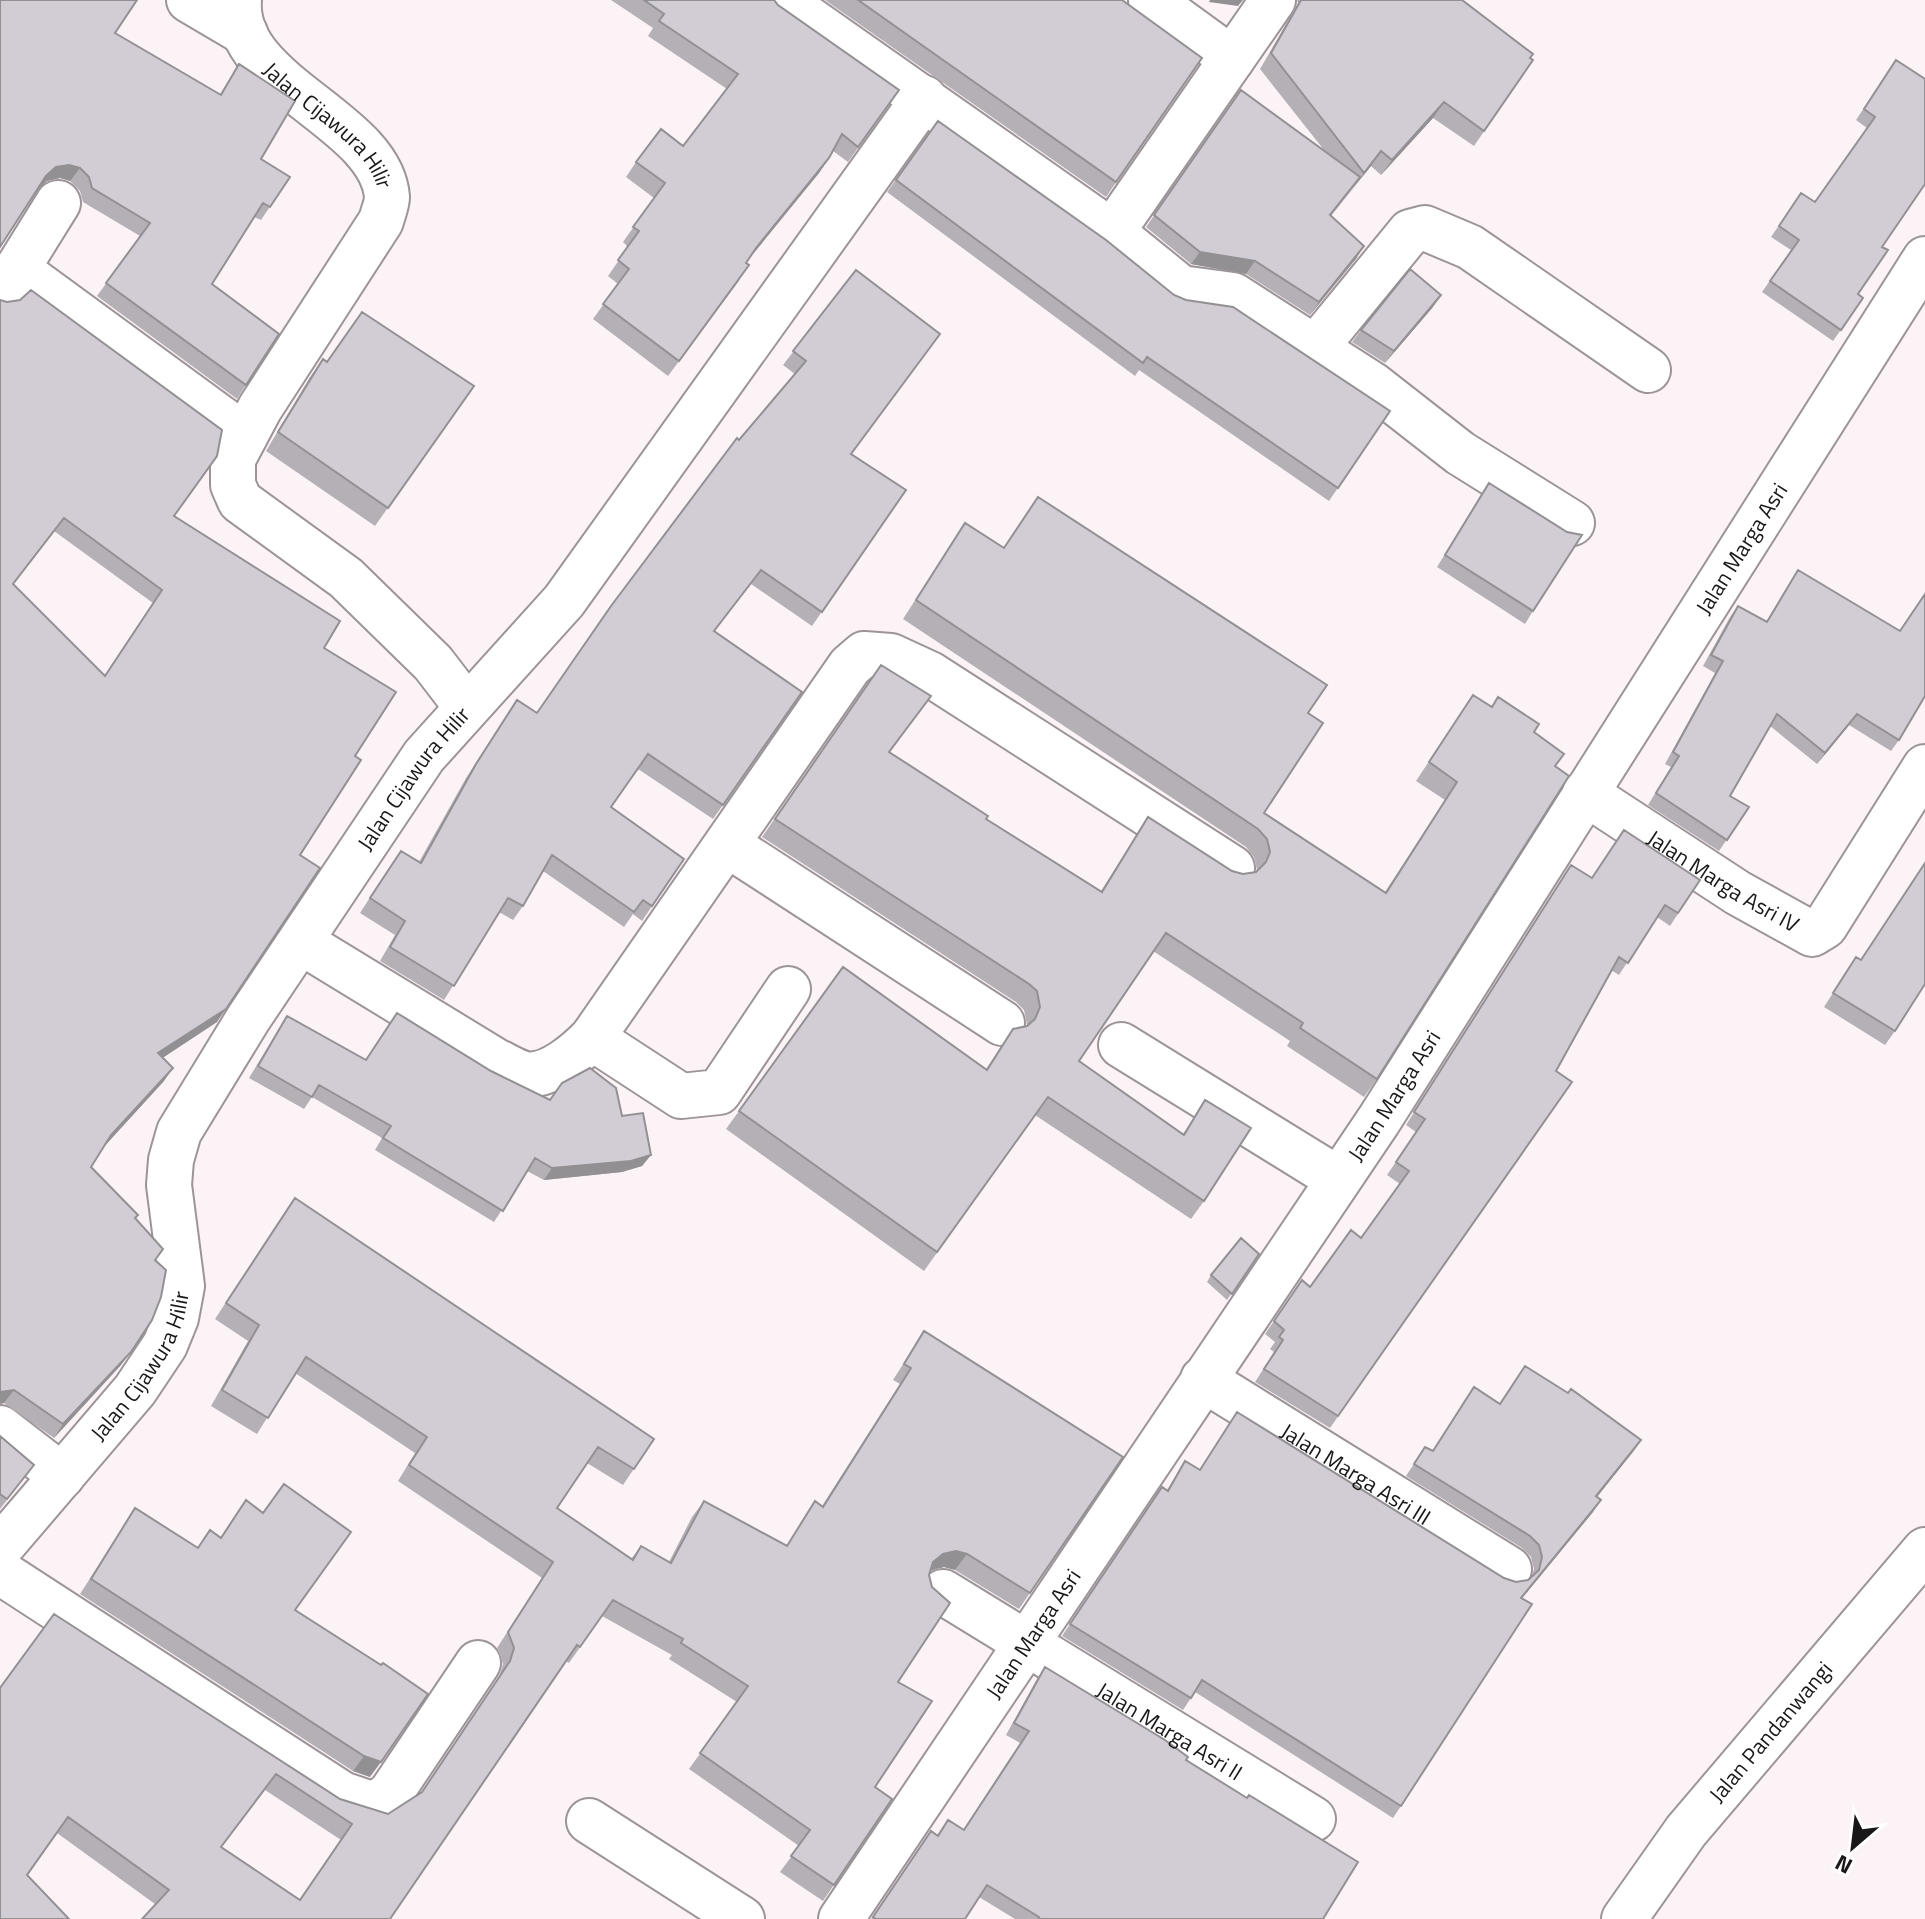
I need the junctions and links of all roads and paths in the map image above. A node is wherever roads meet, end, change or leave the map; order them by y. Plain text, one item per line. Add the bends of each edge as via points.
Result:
1 (189, 0) edge
2 (782, 0) edge
3 (1151, 0) edge
4 (1273, 0) edge
5 (242, 16) edge
6 (1232, 59) junction
7 (924, 98) junction
8 (58, 203) dead end
9 (1112, 232) junction
10 (1925, 259) edge
11 (8, 280) edge
12 (1315, 348) junction
13 (1648, 370) dead end
14 (245, 436) junction
15 (1572, 523) dead end
16 (466, 706) junction
17 (1925, 767) edge
18 (1585, 793) junction
19 (728, 845) junction
20 (1232, 868) edge
21 (301, 942) junction
22 (788, 989) dead end
23 (1002, 1023) dead end
24 (592, 1038) junction
25 (1121, 1045) dead end
26 (1338, 1179) junction
27 (1203, 1379) junction
28 (0, 1428) edge
29 (62, 1476) junction
30 (0, 1548) edge
31 (1925, 1550) edge
32 (1509, 1569) dead end
33 (0, 1572) edge
34 (943, 1592) edge
35 (1025, 1643) junction
36 (478, 1663) dead end
37 (1313, 1819) dead end
38 (589, 1821) dead end
39 (742, 1919) edge
40 (841, 1919) edge
41 (1624, 1919) edge

1 - 5 street
2 - 7 street
3 - 6 street
4 - 6 street
5 - 14 street, Jalan Cijawura Hilir via 274,72 357,141 381,174 387,198 381,221
6 - 9 street
7 - 9 street
7 - 16 street via 564,601
8 - 11 street
9 - 12 street via 1181,288 1230,293
10 - 18 street, Jalan Marga Asri
11 - 14 street
12 - 13 street via 1410,232 1425,228 1470,247
12 - 15 street via 1383,392 1460,453
14 - 16 street, Jalan Cijawura Hilir via 233,459 233,485 240,501 346,578 433,663
16 - 21 street, Jalan Cijawura Hilir via 424,756
17 - 18 street, Jalan Marga Asri IV via 1825,926 1812,934
18 - 26 street, Jalan Marga Asri
19 - 20 street via 850,666 864,654 875,654 930,674
19 - 23 street
19 - 24 street
21 - 24 street via 496,1061 528,1075 574,1055
21 - 29 street, Jalan Cijawura Hilir via 179,1132 169,1185 182,1286 165,1345 135,1390
22 - 24 street via 719,1092 681,1096
25 - 26 street
26 - 27 street, Jalan Marga Asri
27 - 32 street, Jalan Marga Asri III
27 - 35 street, Jalan Marga Asri
28 - 29 street
29 - 30 street, Jalan Cijawura Hilir
31 - 41 street, Jalan Pandanwangi via 1686,1831
33 - 36 street via 342,1794 374,1805 390,1794
34 - 35 street, Jalan Marga Asri II
35 - 37 street, Jalan Marga Asri II
35 - 40 street, Jalan Marga Asri
38 - 39 street

